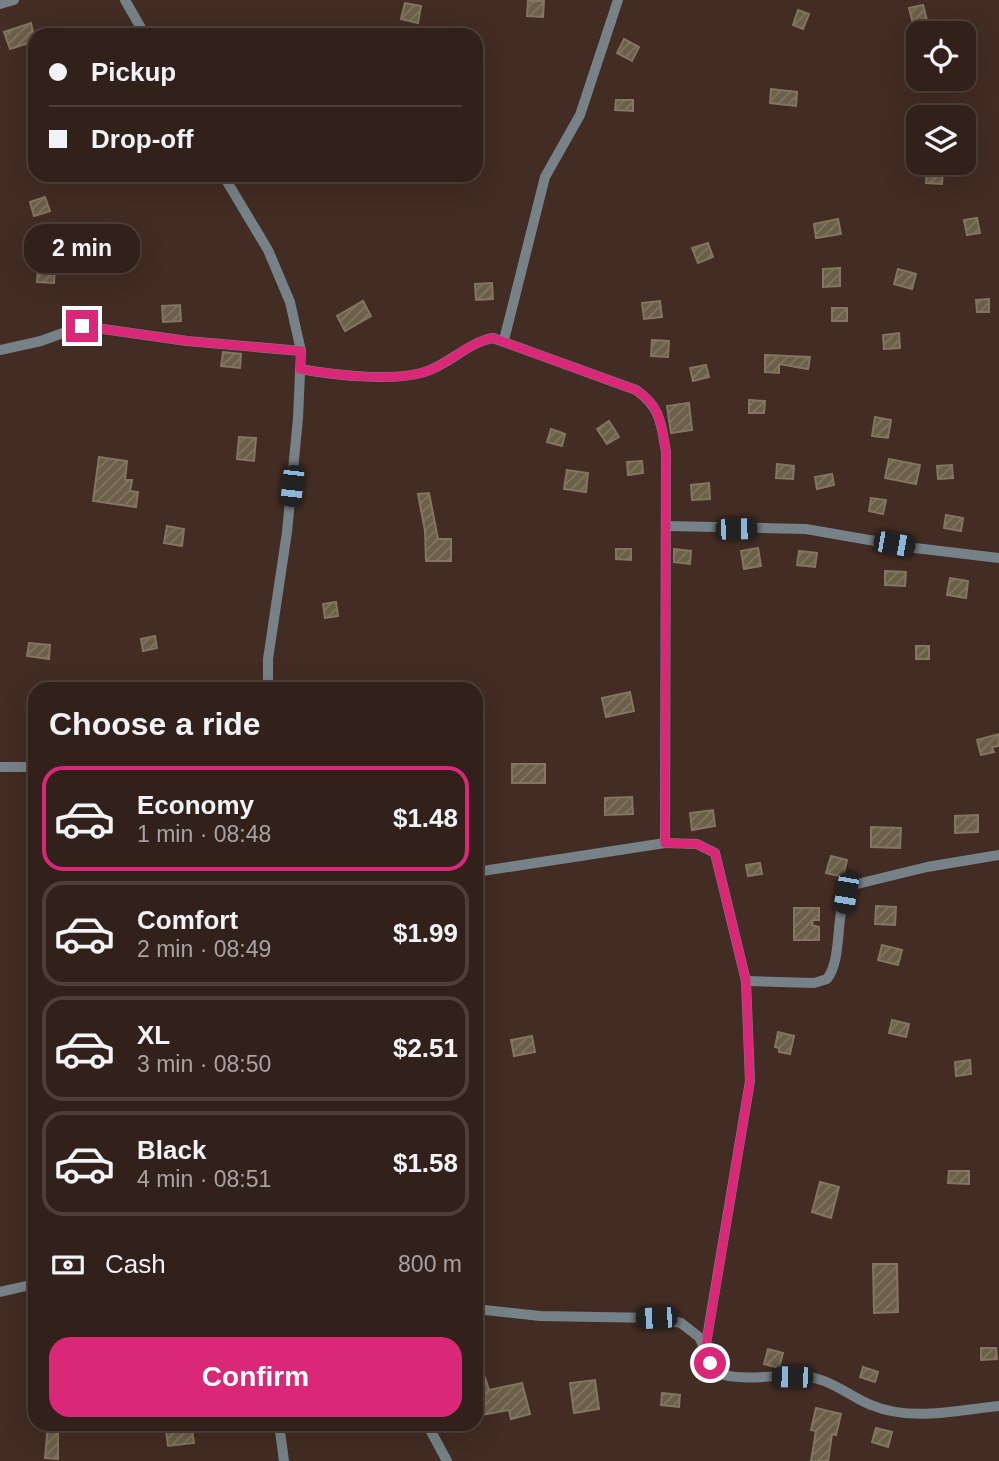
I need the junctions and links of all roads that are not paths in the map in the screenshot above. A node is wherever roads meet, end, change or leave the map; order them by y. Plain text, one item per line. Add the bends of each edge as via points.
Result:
1 (14, 0) edge
2 (125, 0) edge
3 (618, 0) edge
4 (0, 4) edge
5 (141, 28) edge
6 (227, 182) edge
7 (503, 340) junction
8 (0, 350) edge
9 (301, 351) junction
10 (300, 369) junction
11 (666, 526) junction
12 (999, 558) edge
13 (268, 682) edge
14 (28, 766) edge
15 (0, 767) edge
16 (665, 843) junction
17 (999, 855) edge
18 (483, 871) edge
19 (746, 981) junction
20 (28, 1286) edge
21 (0, 1292) edge
22 (483, 1310) edge
23 (705, 1352) junction
24 (999, 1406) edge
25 (280, 1431) edge
26 (432, 1431) edge
27 (284, 1461) edge
28 (447, 1461) edge

1 - 4 street
2 - 5 street
3 - 7 street via 580,115 545,177
6 - 9 street via 268,250 290,302
7 - 10 street via 481,340 419,374
7 - 11 street via 636,390 651,400 660,418 666,452
8 - 9 street via 82,326
9 - 10 street
10 - 13 street
11 - 12 street via 806,528
11 - 16 street
14 - 15 street
16 - 18 street
16 - 19 street via 697,844 715,853
17 - 19 street via 853,885 846,893 827,979 814,983
19 - 23 street via 750,1081
20 - 21 street
22 - 23 street via 612,1320 656,1318 681,1323 699,1337
23 - 24 street via 712,1369 724,1375 818,1378 895,1412 922,1414
25 - 27 street
26 - 28 street

